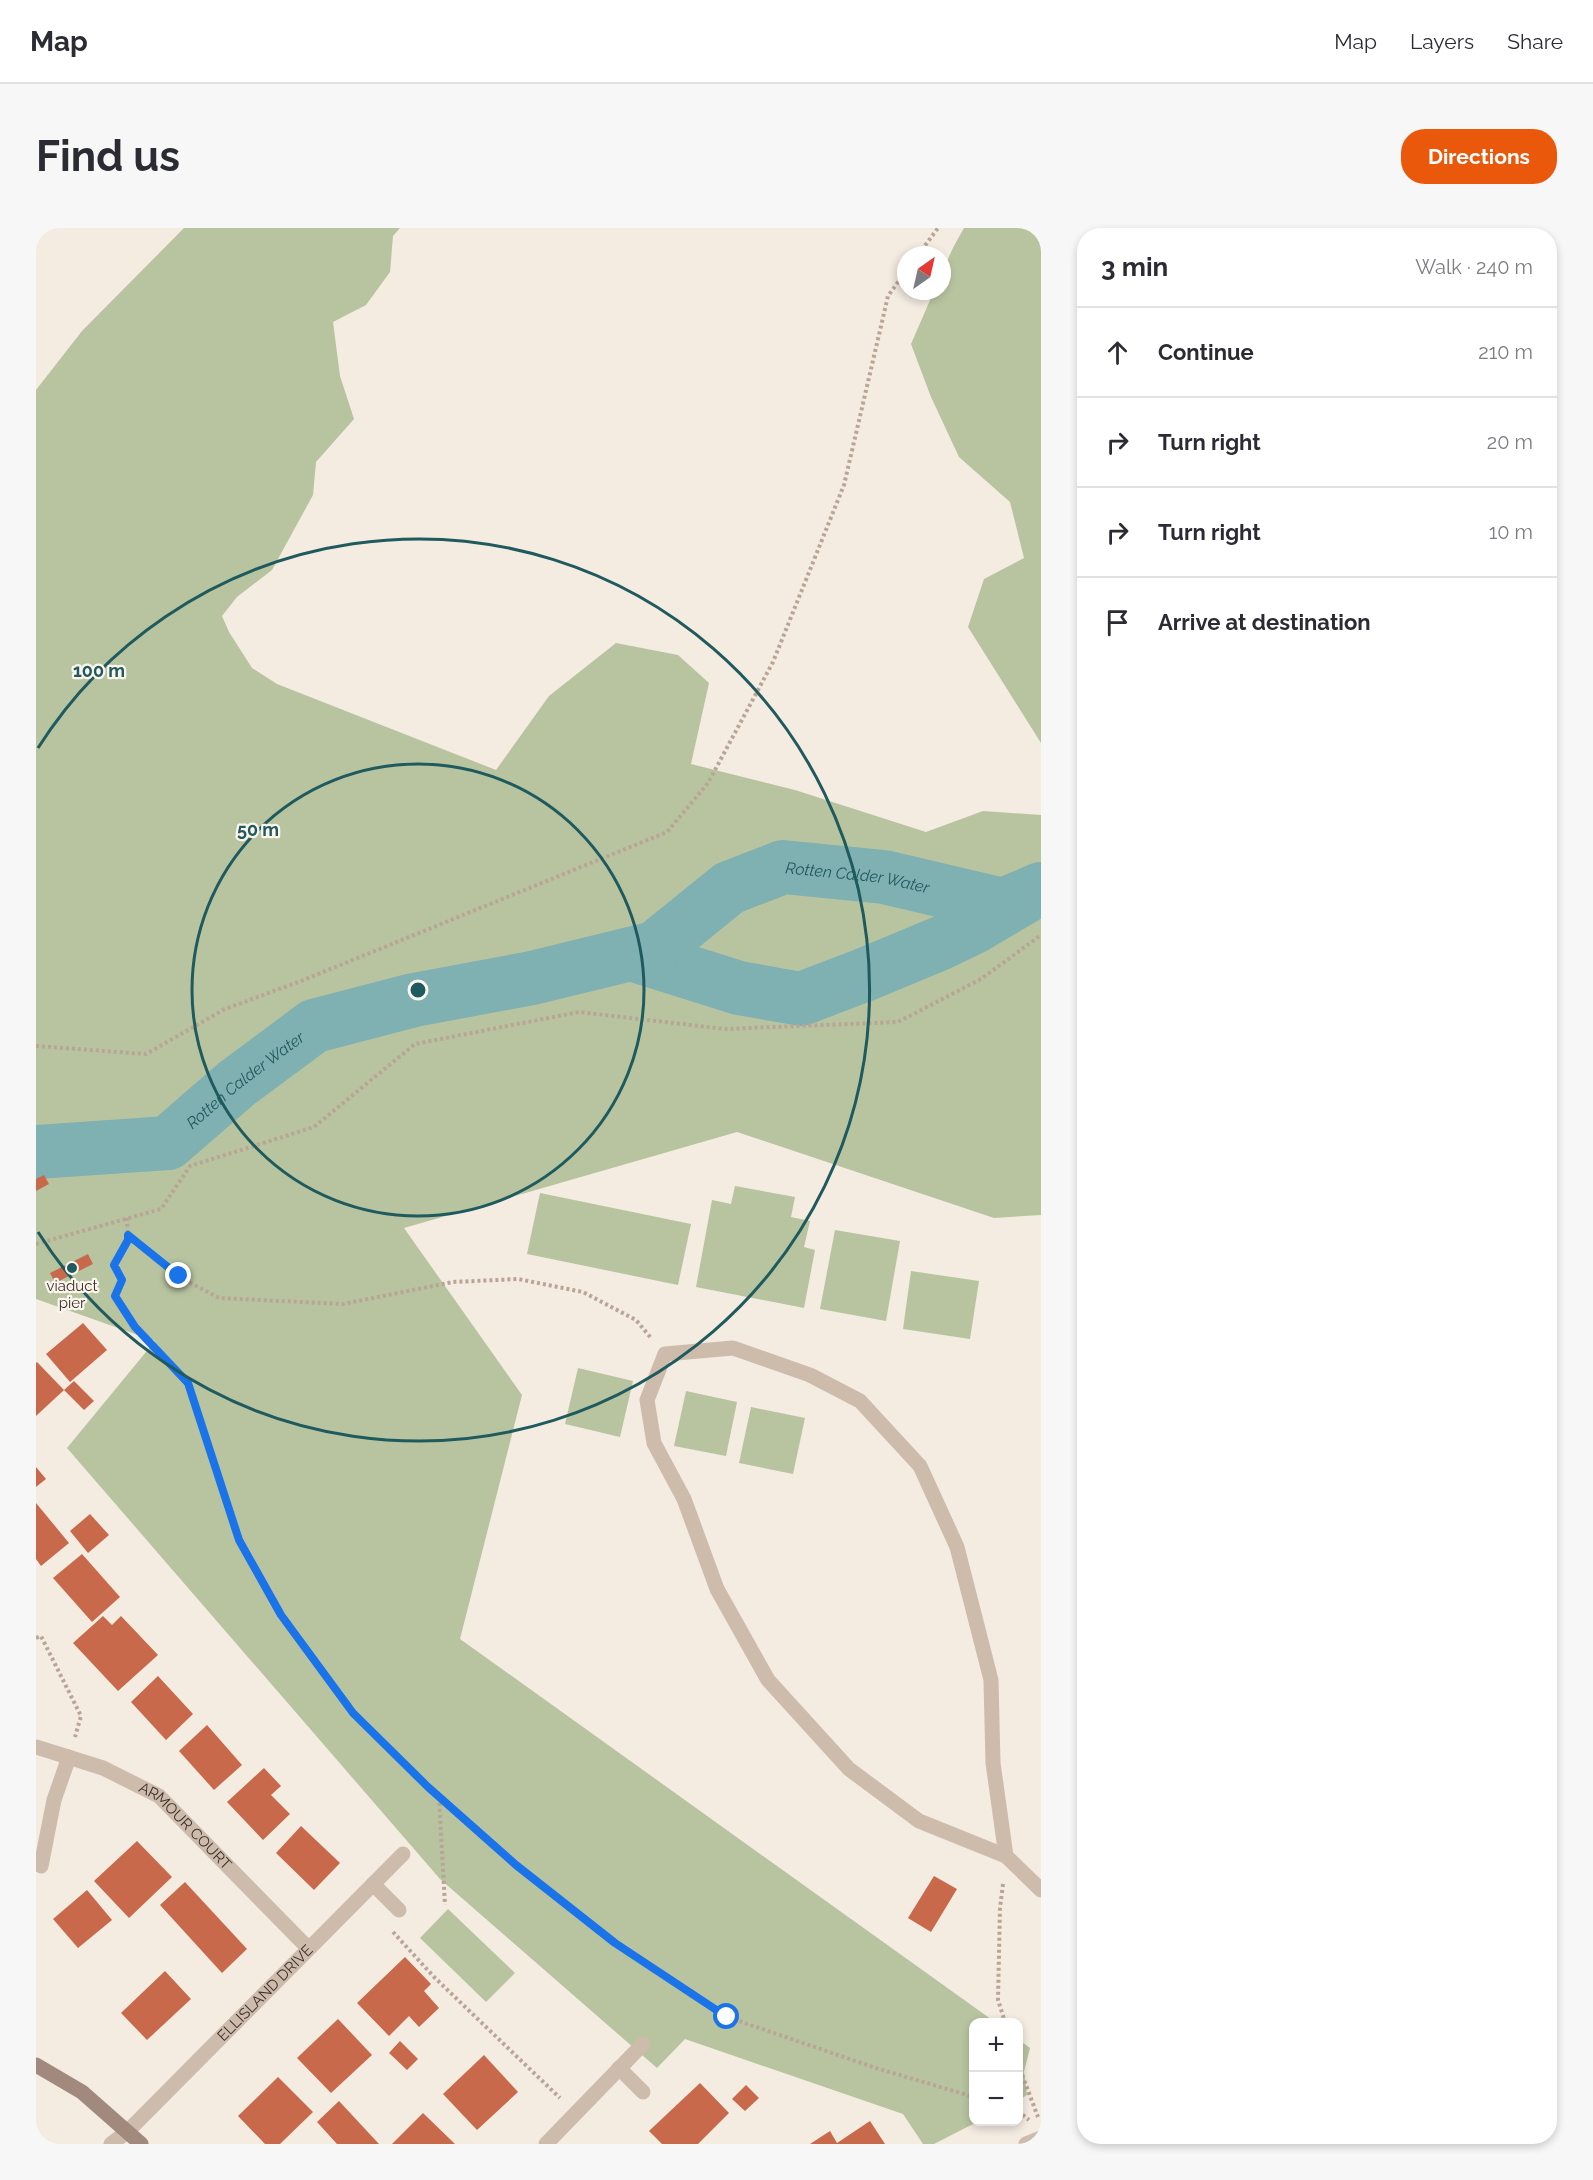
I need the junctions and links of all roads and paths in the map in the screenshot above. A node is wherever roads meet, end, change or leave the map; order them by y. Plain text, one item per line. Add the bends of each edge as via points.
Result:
1 (938, 228) edge
2 (925, 246) edge
3 (897, 284) edge
4 (1041, 935) edge
5 (36, 1046) edge
6 (127, 1218) junction
7 (128, 1235) junction
8 (36, 1244) edge
9 (665, 1354) junction
10 (36, 1638) edge
11 (36, 1747) edge
12 (69, 1757) junction
13 (439, 1796) junction
14 (42, 1829) edge
15 (403, 1854) dead end
16 (1006, 1856) junction
17 (41, 1866) dead end
18 (373, 1884) junction
19 (1041, 1890) edge
20 (445, 1905) dead end
21 (399, 1910) dead end
22 (390, 1929) dead end
23 (308, 1948) junction
24 (1004, 2018) edge
25 (643, 2044) dead end
26 (36, 2065) edge
27 (619, 2068) junction
28 (1021, 2072) edge
29 (644, 2092) dead end
30 (969, 2096) edge
31 (576, 2114) junction
32 (1041, 2126) edge
33 (128, 2131) junction
34 (1041, 2138) edge
35 (111, 2144) edge
36 (141, 2144) edge
37 (546, 2144) edge
38 (1026, 2144) edge

1 - 2 path
3 - 5 path via 888,296 844,485 773,662 708,783 667,832 225,1009 146,1054
4 - 6 path via 981,979 898,1022 725,1029 579,1012 415,1044 314,1127 190,1166 161,1209
6 - 7 path
6 - 8 path
7 - 9 path via 179,1276 219,1298 344,1304 453,1281 518,1279 583,1292 636,1320
7 - 13 path via 114,1265 122,1280 115,1296 135,1327 188,1383 239,1540 281,1615 353,1713
9 - 16 street via 647,1400 654,1443 684,1499 717,1589 768,1680 849,1768 919,1821
9 - 16 street via 733,1348 810,1375 860,1401 920,1466 957,1547 991,1680 993,1763
10 - 12 path via 41,1636 81,1716
11 - 12 street, ARMOUR COURT
12 - 14 street
12 - 23 street, ARMOUR COURT via 104,1768 159,1796
13 - 20 path
13 - 30 path via 516,1865 615,1943 727,2017
14 - 17 street
15 - 18 street, ELLISLAND DRIVE
16 - 19 street
16 - 24 path via 1000,1908 998,2000
18 - 21 street
18 - 23 street, ELLISLAND DRIVE
22 - 31 path via 434,1977
23 - 33 street, ELLISLAND DRIVE
25 - 27 street
26 - 33 main road via 82,2092
27 - 29 street
27 - 31 street
28 - 32 path
31 - 37 street
33 - 35 street, ELLISLAND DRIVE
33 - 36 main road
34 - 38 street

